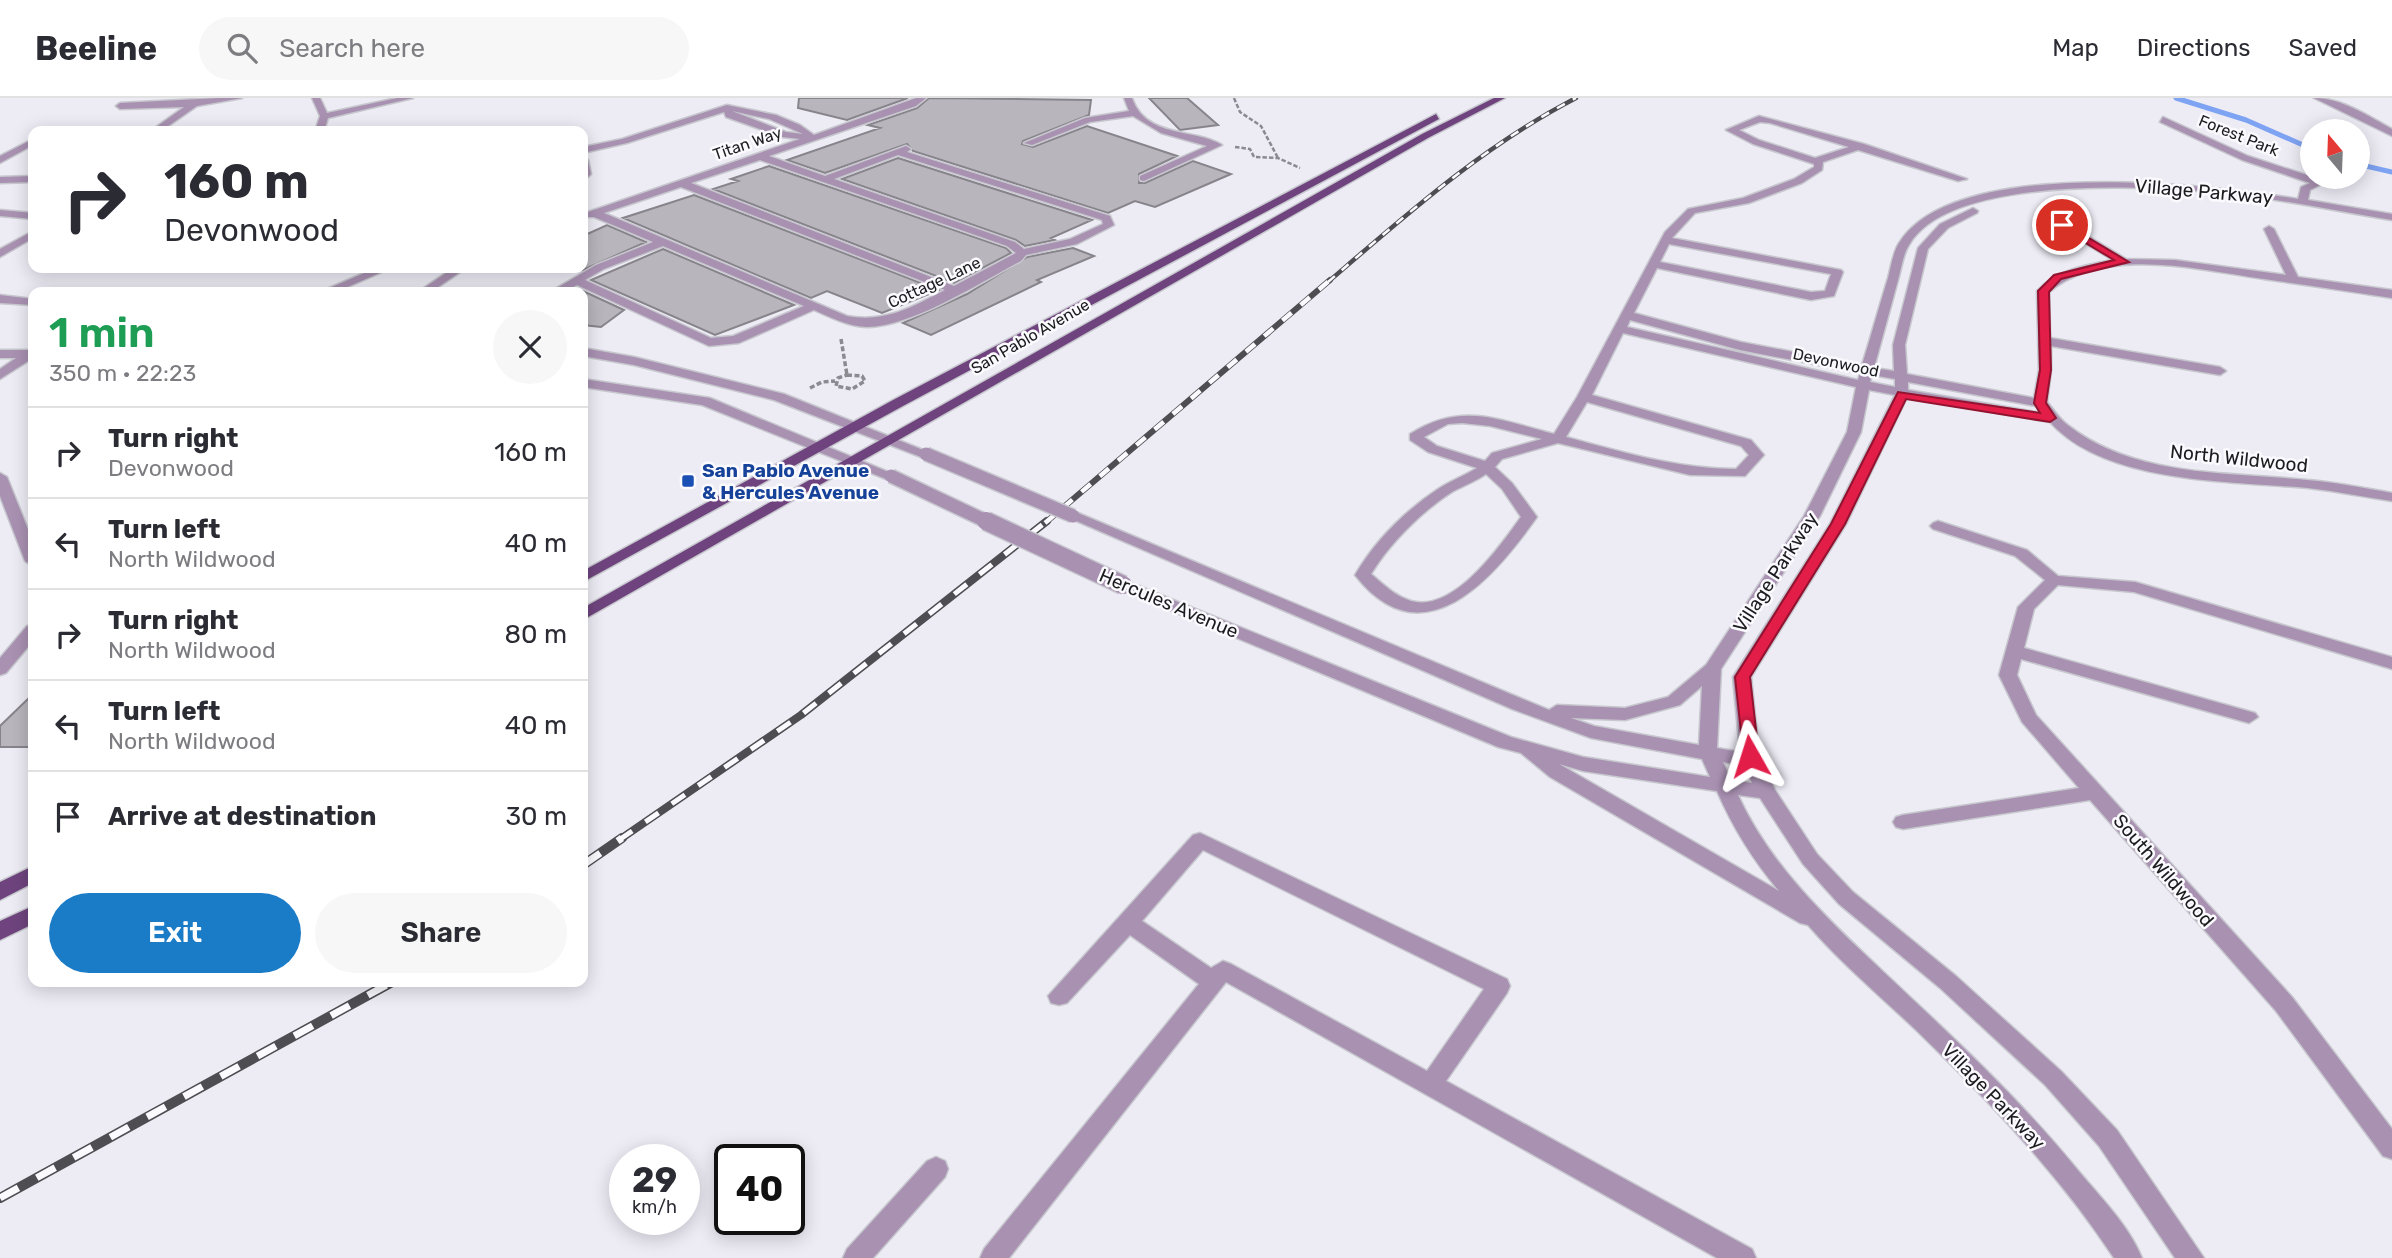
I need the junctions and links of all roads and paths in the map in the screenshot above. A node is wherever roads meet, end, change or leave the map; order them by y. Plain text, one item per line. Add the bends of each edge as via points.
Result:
1 (238, 98) edge
2 (316, 98) edge
3 (354, 98) edge
4 (410, 98) edge
5 (922, 98) edge
6 (1128, 98) edge
7 (1234, 98) edge
8 (1476, 98) edge
9 (1501, 98) edge
10 (2318, 98) edge
11 (715, 103) dead end
12 (194, 104) junction
13 (120, 106) dead end
14 (366, 107) junction
15 (727, 108) junction
16 (1136, 113) junction
17 (324, 116) junction
18 (2163, 120) dead end
19 (163, 126) edge
20 (321, 126) edge
21 (2392, 133) edge
22 (812, 138) junction
23 (1029, 143) dead end
24 (28, 144) edge
25 (1217, 145) junction
26 (1861, 146) junction
27 (588, 149) edge
28 (759, 156) junction
29 (1278, 158) junction
30 (0, 160) edge
31 (1818, 162) junction
32 (1331, 173) junction
33 (825, 178) junction
34 (1144, 178) dead end
35 (1962, 178) dead end
36 (28, 179) edge
37 (0, 180) edge
38 (681, 183) junction
39 (2303, 200) junction
40 (0, 213) edge
41 (588, 215) edge
42 (28, 216) edge
43 (2392, 217) edge
44 (2392, 223) edge
45 (2062, 225) dead end
46 (2269, 229) dead end
47 (28, 237) edge
48 (1666, 240) junction
49 (663, 242) junction
50 (1022, 253) junction
51 (0, 254) edge
52 (2124, 262) junction
53 (1656, 264) junction
54 (373, 273) edge
55 (452, 273) edge
56 (2293, 279) junction
57 (575, 280) junction
58 (338, 287) edge
59 (432, 287) edge
60 (564, 287) edge
61 (955, 290) junction
62 (2392, 294) edge
63 (0, 299) edge
64 (28, 302) edge
65 (814, 306) junction
66 (1626, 315) junction
67 (855, 321) junction
68 (1618, 328) junction
69 (2046, 341) junction
70 (588, 353) edge
71 (0, 354) edge
72 (28, 354) edge
73 (28, 357) edge
74 (2220, 370) dead end
75 (0, 375) edge
76 (847, 375) junction
77 (1866, 378) junction
78 (835, 381) junction
79 (588, 384) edge
80 (1902, 386) junction
81 (803, 392) dead end
82 (1584, 397) junction
83 (2040, 403) junction
84 (2050, 418) junction
85 (857, 426) junction
86 (1558, 439) junction
87 (889, 440) junction
88 (821, 448) junction
89 (855, 460) junction
90 (1489, 468) junction
91 (0, 477) edge
92 (2392, 497) edge
93 (1938, 526) dead end
94 (28, 548) edge
95 (588, 574) edge
96 (2054, 580) junction
97 (588, 612) edge
98 (28, 636) edge
99 (2013, 651) junction
100 (2392, 663) edge
101 (0, 669) edge
102 (1712, 669) junction
103 (1518, 705) junction
104 (2249, 718) dead end
105 (1522, 747) junction
106 (1708, 751) junction
107 (1752, 761) junction
108 (1724, 786) junction
109 (1766, 792) junction
110 (2096, 792) junction
111 (1903, 822) dead end
112 (28, 877) edge
113 (0, 892) edge
114 (28, 917) edge
115 (1128, 922) junction
116 (1821, 925) junction
117 (0, 931) edge
118 (1214, 982) junction
119 (1059, 996) dead end
120 (1430, 1085) junction
121 (2392, 1149) edge
122 (936, 1169) dead end
123 (856, 1258) edge
124 (993, 1258) edge
125 (1743, 1258) edge
126 (2129, 1258) edge
127 (2191, 1258) edge

1 - 12 street
2 - 17 street
3 - 14 street
4 - 14 street
5 - 22 street, Titan Way
6 - 16 street
7 - 29 path via 1240,114 1260,125
8 - 32 main road, San Pablo Avenue
9 - 87 main road, San Pablo Avenue via 1402,149
10 - 21 street
11 - 15 street
12 - 13 street
12 - 19 street
14 - 17 street
15 - 22 street via 769,117 802,129
15 - 27 street
16 - 23 street via 1088,120
16 - 25 street via 1182,139
17 - 20 street
18 - 39 street, Forest Park via 2245,158 2318,182 2305,189
22 - 28 street, Titan Way
24 - 30 street
25 - 29 path via 1250,149 1261,159
25 - 34 street
26 - 31 street
26 - 31 street via 1771,120 1759,119 1731,130
26 - 35 street
28 - 33 street, Cottage Lane
28 - 38 street, Titan Way
29 - 32 path
31 - 48 street via 1819,168 1798,181 1745,201 1692,211
32 - 85 main road, San Pablo Avenue
33 - 50 street, Cottage Lane via 1011,244
33 - 50 street via 902,150 1106,218 1109,225 1073,242
36 - 37 street
38 - 41 street, Titan Way
38 - 61 street
39 - 43 street, Village Parkway
39 - 77 street, Village Parkway via 2117,185 2013,191 1964,203 1925,221 1903,244
40 - 42 street
41 - 49 street, Cottage Lane
44 - 80 street, Village Parkway via 2244,198 2136,191 2081,192 1979,208 1944,226 1923,248 1899,345
45 - 52 street
46 - 56 street
47 - 51 street
48 - 53 street
48 - 53 street via 1837,272 1830,294 1811,296
49 - 57 street
49 - 65 street, Cottage Lane
50 - 61 street, Cottage Lane
52 - 56 street via 2175,263
52 - 69 street via 2057,277 2043,291
53 - 66 street
54 - 58 street
55 - 59 street
56 - 62 street
57 - 60 street
57 - 65 street via 709,342 735,340
61 - 67 street, Cottage Lane via 899,318
63 - 64 street
65 - 67 street, Cottage Lane
66 - 68 street
66 - 77 street, Devonwood
67 - 76 path via 839,341
68 - 77 street, Devonwood via 1730,357
68 - 82 street
69 - 74 street
69 - 83 street
70 - 85 street via 779,397
71 - 72 street
73 - 75 street
76 - 78 path
76 - 78 path via 862,376 865,381 850,389 838,388
77 - 80 street, Devonwood
77 - 102 street, Village Parkway via 1854,432 1812,516
78 - 81 path
79 - 88 street, Hercules Avenue via 705,401
80 - 83 street, Devonwood
80 - 84 street, Devonwood
80 - 107 street, Village Parkway via 1838,524 1742,677
82 - 86 street
82 - 86 street via 1746,443 1757,455 1740,473 1712,475
83 - 84 street, North Wildwood
84 - 92 street, North Wildwood via 2072,435 2155,469
85 - 87 street
85 - 88 main road, San Pablo Avenue
86 - 90 street via 1497,456
86 - 90 street via 1452,418 1415,437 1425,447
87 - 89 main road, San Pablo Avenue
87 - 103 street, bridge
88 - 89 street, Hercules Avenue
88 - 95 main road, San Pablo Avenue
89 - 97 main road, San Pablo Avenue
89 - 105 street, Hercules Avenue, bridge via 1123,585
90 - 90 street via 1511,489 1529,517 1510,544 1458,598 1428,609 1408,608 1379,593 1363,575 1372,557 1439,495
91 - 94 street
93 - 96 street via 2021,553
96 - 99 street, South Wildwood via 2026,607
96 - 100 street via 2135,587
98 - 101 street
99 - 104 street
99 - 110 street, South Wildwood via 2008,675 2028,718
102 - 103 street via 1674,701 1625,714 1577,714
102 - 106 street, Village Parkway
103 - 106 street via 1591,732
105 - 108 street, Hercules Avenue via 1583,764
105 - 116 street via 1557,772
106 - 107 street
106 - 108 street, Village Parkway
107 - 109 street, Village Parkway
108 - 109 street, Hercules Avenue
108 - 116 street, Village Parkway via 1762,857
109 - 127 street, Village Parkway via 1810,859 1846,898 1999,1027 2108,1138
110 - 111 street
110 - 121 street, South Wildwood via 2284,1004
112 - 113 main road
114 - 117 main road
115 - 118 street
115 - 119 street
115 - 120 street via 1200,840 1499,986
116 - 126 street, Village Parkway via 1980,1079 2052,1158
118 - 120 street via 1223,970
118 - 124 street
120 - 125 street
122 - 123 street

